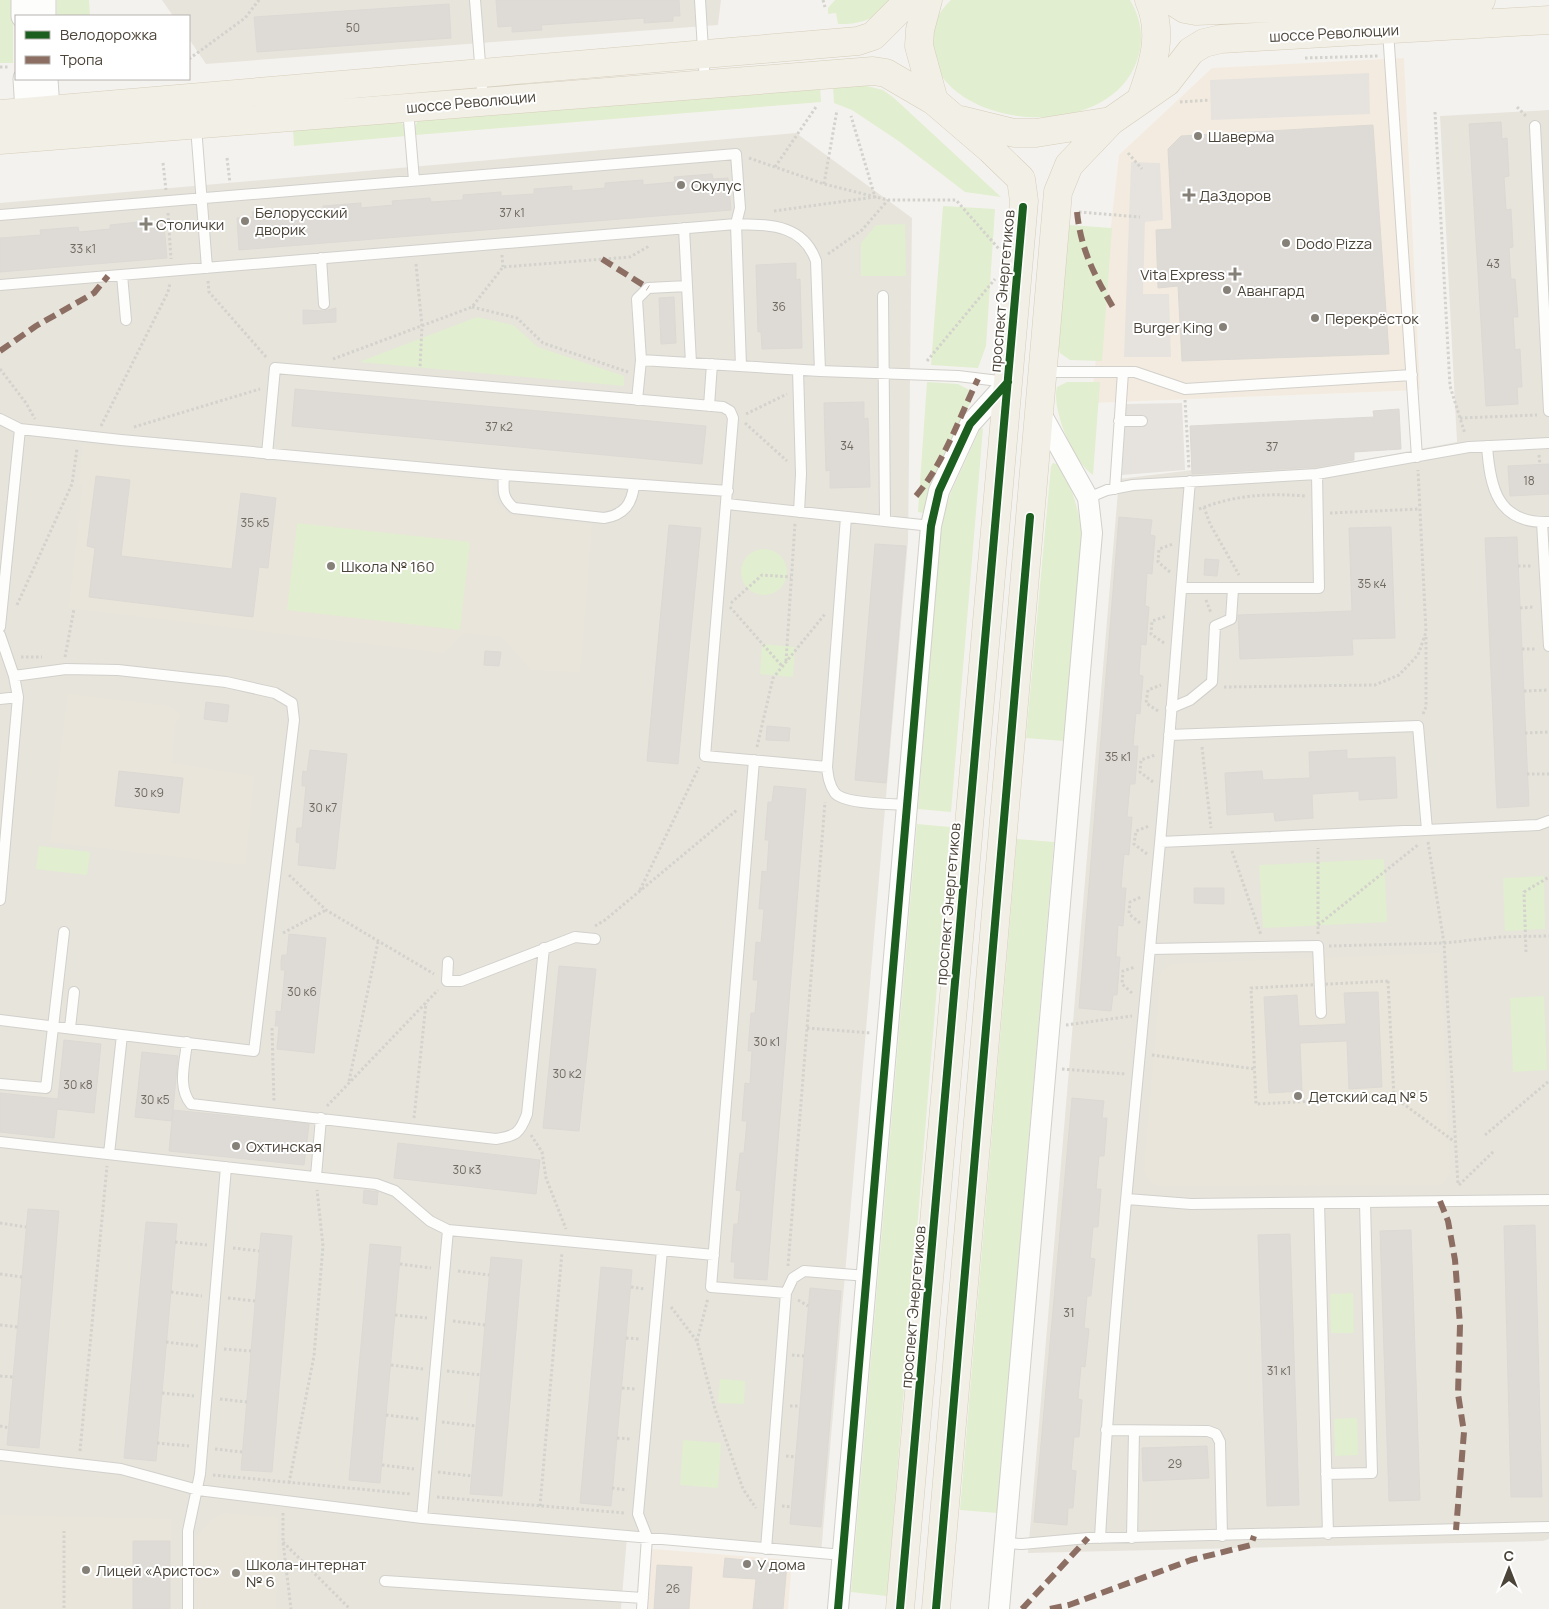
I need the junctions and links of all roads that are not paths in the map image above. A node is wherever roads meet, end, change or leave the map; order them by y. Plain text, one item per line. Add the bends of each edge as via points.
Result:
1 (24, 0) edge
2 (43, 0) edge
3 (474, 0) edge
4 (700, 0) edge
5 (909, 0) edge
6 (928, 0) edge
7 (1150, 0) edge
8 (1171, 0) edge
9 (1481, 0) edge
10 (24, 15) edge
11 (43, 15) edge
12 (1549, 20) edge
13 (1388, 30) junction
14 (704, 55) junction
15 (480, 74) junction
16 (22, 80) edge
17 (44, 80) edge
18 (705, 83) junction
19 (407, 94) junction
20 (1141, 99) junction
21 (483, 101) junction
22 (37, 110) junction
23 (943, 110) junction
24 (195, 111) junction
25 (0, 114) edge
26 (1110, 121) junction
27 (1535, 126) dead end
28 (39, 137) junction
29 (0, 140) edge
30 (414, 180) junction
31 (202, 198) junction
32 (0, 215) edge
33 (736, 224) junction
34 (680, 229) junction
35 (321, 258) junction
36 (207, 268) junction
37 (122, 275) junction
38 (0, 285) edge
39 (687, 286) junction
40 (883, 296) dead end
41 (324, 304) dead end
42 (126, 320) dead end
43 (641, 360) junction
44 (691, 363) junction
45 (712, 364) junction
46 (741, 366) junction
47 (798, 370) junction
48 (820, 371) junction
49 (1042, 372) junction
50 (1122, 372) junction
51 (885, 373) junction
52 (1412, 376) junction
53 (1008, 382) junction
54 (637, 400) junction
55 (709, 406) junction
56 (1039, 410) junction
57 (1544, 413) edge
58 (0, 419) edge
59 (1119, 421) junction
60 (1142, 421) dead end
61 (20, 429) junction
62 (1549, 442) edge
63 (1487, 446) junction
64 (267, 454) junction
65 (1417, 457) junction
66 (1317, 474) junction
67 (504, 475) junction
68 (1190, 481) junction
69 (634, 485) junction
70 (1115, 489) junction
71 (728, 491) junction
72 (1088, 498) junction
73 (727, 504) junction
74 (799, 512) junction
75 (846, 517) junction
76 (885, 521) junction
77 (1546, 522) edge
78 (931, 526) junction
79 (1181, 588) junction
80 (1233, 589) junction
81 (0, 627) edge
82 (0, 635) edge
83 (1549, 646) edge
84 (14, 676) junction
85 (18, 697) junction
86 (0, 699) edge
87 (1171, 708) junction
88 (1169, 735) junction
89 (754, 760) junction
90 (827, 767) junction
91 (907, 805) junction
92 (1549, 821) edge
93 (1427, 830) junction
94 (1160, 842) junction
95 (0, 900) edge
96 (64, 932) dead end
97 (595, 939) dead end
98 (544, 948) junction
99 (1150, 949) junction
100 (448, 962) dead end
101 (74, 992) dead end
102 (1321, 1013) dead end
103 (0, 1020) edge
104 (54, 1026) junction
105 (70, 1028) junction
106 (122, 1035) junction
107 (187, 1042) junction
108 (0, 1084) edge
109 (321, 1118) junction
110 (0, 1142) edge
111 (108, 1154) junction
112 (226, 1167) junction
113 (316, 1176) junction
114 (1127, 1199) junction
115 (1549, 1200) edge
116 (1319, 1203) junction
117 (1365, 1203) junction
118 (448, 1230) junction
119 (662, 1250) junction
120 (714, 1254) junction
121 (867, 1276) junction
122 (786, 1293) junction
123 (1106, 1430) junction
124 (1134, 1431) junction
125 (0, 1455) edge
126 (1326, 1474) junction
127 (198, 1490) junction
128 (422, 1518) junction
129 (1549, 1527) edge
130 (1328, 1534) junction
131 (1222, 1536) junction
132 (647, 1537) junction
133 (1100, 1538) junction
134 (1132, 1538) junction
135 (1005, 1542) junction
136 (766, 1549) junction
137 (843, 1555) junction
138 (385, 1581) dead end
139 (643, 1598) junction
140 (188, 1609) edge
141 (642, 1609) edge
142 (838, 1609) edge
143 (900, 1609) edge
144 (936, 1609) edge
145 (999, 1609) edge

1 - 10 street
2 - 11 street
3 - 15 lane
4 - 14 lane
5 - 14 main road, шоссе Революции via 873,36 858,41
6 - 23 main road via 919,46
7 - 20 main road via 1157,26 1156,47
8 - 9 main road, шоссе Революции via 1191,10 1219,11
12 - 13 main road, шоссе Революции
13 - 20 main road, шоссе Революции via 1220,39 1204,43 1192,51 1167,82
13 - 52 lane
14 - 15 main road, шоссе Революции
14 - 18 lane
15 - 19 main road, шоссе Революции
15 - 21 lane
16 - 22 street
17 - 22 street
18 - 21 main road, шоссе Революции
18 - 23 main road, шоссе Революции via 873,71 886,73
19 - 21 main road, шоссе Революции
19 - 24 main road, шоссе Революции
19 - 30 lane
20 - 26 main road, шоссе Революции
22 - 24 main road, шоссе Революции
22 - 25 main road, шоссе Революции
22 - 28 street
23 - 26 main road, шоссе Революции via 1014,133 1036,134
23 - 53 main road, проспект Энергетиков via 1021,179 1024,201
24 - 28 main road, шоссе Революции
24 - 31 lane
26 - 49 main road via 1069,165 1058,192
27 - 57 lane
28 - 29 main road, шоссе Революции
30 - 31 lane
30 - 33 lane via 736,154 740,208
31 - 32 lane
31 - 36 lane
33 - 34 lane
33 - 46 lane
33 - 48 lane via 785,229 811,248 816,261
34 - 35 lane
34 - 39 lane
35 - 36 lane
35 - 41 lane
36 - 37 lane
37 - 38 lane
37 - 42 lane
39 - 43 lane via 648,288 637,299
39 - 44 lane
40 - 51 lane
43 - 44 lane
43 - 54 lane
44 - 45 lane
45 - 46 lane
45 - 55 lane
46 - 47 lane
47 - 48 lane
47 - 74 lane
48 - 51 lane
49 - 50 lane
49 - 56 main road
50 - 52 lane via 1135,372 1185,390
50 - 59 lane
51 - 53 lane
51 - 76 lane
52 - 65 lane
53 - 78 street via 970,424 939,490
53 - 143 main road, проспект Энергетиков
54 - 55 lane
54 - 64 lane via 275,368
55 - 71 lane via 723,407 733,418
56 - 72 street
56 - 144 main road
58 - 61 lane
59 - 60 lane
59 - 70 lane
61 - 64 lane
61 - 81 lane
62 - 63 lane
63 - 65 lane
63 - 77 lane via 1496,497 1513,515
64 - 67 lane
65 - 66 lane
66 - 68 lane
66 - 80 lane via 1319,588
67 - 69 lane
67 - 69 lane via 503,492 514,508 604,518 614,516 628,506 633,498
68 - 70 lane
68 - 79 lane
69 - 71 lane
70 - 72 lane
71 - 73 lane
72 - 135 street via 1092,533
73 - 74 lane
73 - 89 lane via 705,756
74 - 75 lane
75 - 76 lane
75 - 90 lane
76 - 78 lane
77 - 83 lane
78 - 91 street
79 - 80 lane
79 - 87 lane
80 - 87 lane via 1231,619 1215,626 1212,682 1190,700
82 - 84 lane
84 - 85 lane
84 - 107 lane via 66,669 118,670 226,682 276,693 292,703 294,720 254,1051
85 - 86 lane
85 - 95 lane
87 - 88 lane
88 - 93 lane via 1418,726
88 - 94 lane
89 - 90 lane
89 - 120 lane
90 - 91 lane via 833,791 845,800
91 - 121 street
92 - 93 lane via 1538,825
93 - 94 lane
94 - 99 lane
96 - 104 lane
97 - 98 lane via 575,937
98 - 100 lane via 461,981 447,981
98 - 109 lane via 528,1114 513,1136 496,1139
99 - 102 lane via 1318,946
99 - 114 lane
101 - 105 lane
103 - 104 lane
104 - 105 lane
104 - 108 lane via 46,1088
105 - 106 lane
106 - 107 lane
106 - 111 lane
107 - 109 lane via 182,1087 191,1104
109 - 113 lane
110 - 111 lane
111 - 112 lane
112 - 113 lane
112 - 127 lane
113 - 118 lane via 376,1184 395,1191 430,1221
114 - 116 lane via 1191,1204
114 - 123 lane
115 - 117 lane
116 - 117 lane
116 - 126 lane
117 - 126 lane via 1372,1473
118 - 119 lane
118 - 128 lane
119 - 120 lane
119 - 132 lane via 638,1514
120 - 122 lane via 711,1287
121 - 122 lane via 804,1270 793,1278
121 - 137 street
122 - 136 lane
123 - 124 lane
123 - 133 lane
124 - 131 lane via 1208,1431 1216,1434 1220,1442
124 - 134 lane
125 - 127 lane via 121,1470
126 - 130 lane
127 - 128 lane
127 - 140 lane via 188,1531
128 - 132 lane
129 - 130 lane
130 - 131 lane
131 - 134 lane
132 - 136 lane
132 - 139 lane
133 - 134 lane
133 - 135 lane via 1022,1544
135 - 145 street
136 - 137 lane
137 - 142 street
138 - 139 lane
139 - 141 lane

